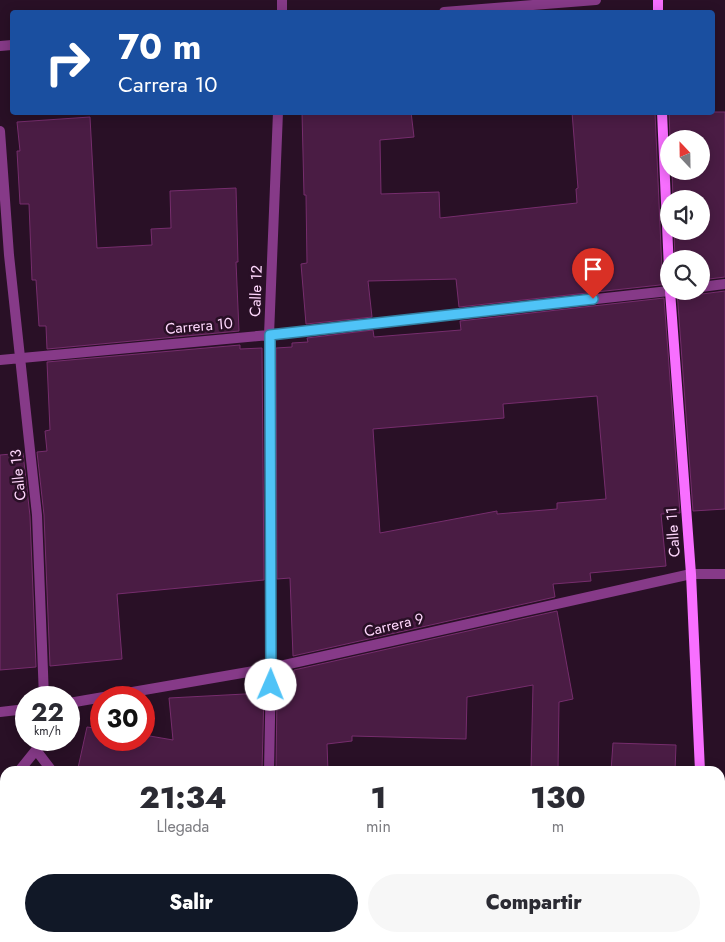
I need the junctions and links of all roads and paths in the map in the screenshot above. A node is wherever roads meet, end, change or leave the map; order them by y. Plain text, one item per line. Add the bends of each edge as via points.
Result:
1 (596, 0) edge
2 (469, 10) edge
3 (278, 115) edge
4 (662, 115) edge
5 (0, 131) edge
6 (668, 250) edge
7 (725, 284) edge
8 (710, 286) edge
9 (660, 292) edge
10 (670, 300) edge
11 (270, 335) junction
12 (20, 357) junction
13 (0, 360) edge
14 (691, 574) junction
15 (725, 574) edge
16 (271, 668) junction
17 (44, 686) edge
18 (80, 700) edge
19 (15, 710) edge
20 (0, 712) edge
21 (33, 751) edge
22 (40, 751) edge
23 (22, 766) edge
24 (49, 766) edge
25 (269, 766) edge
26 (700, 766) edge

1 - 2 street
3 - 11 street, Calle 12
4 - 6 main road
5 - 12 street, Calle 13
7 - 8 street
9 - 11 street, Carrera 10
10 - 14 main road, Calle 11
11 - 12 street, Carrera 10
11 - 16 street, Calle 12
12 - 13 street, Carrera 10
12 - 17 street, Calle 13 via 38,515
14 - 15 street, Carrera 9
14 - 16 street, Carrera 9
14 - 26 main road, Calle 11
16 - 18 street, Carrera 9
16 - 25 street, Calle 12
19 - 20 street
21 - 23 street
22 - 24 street

